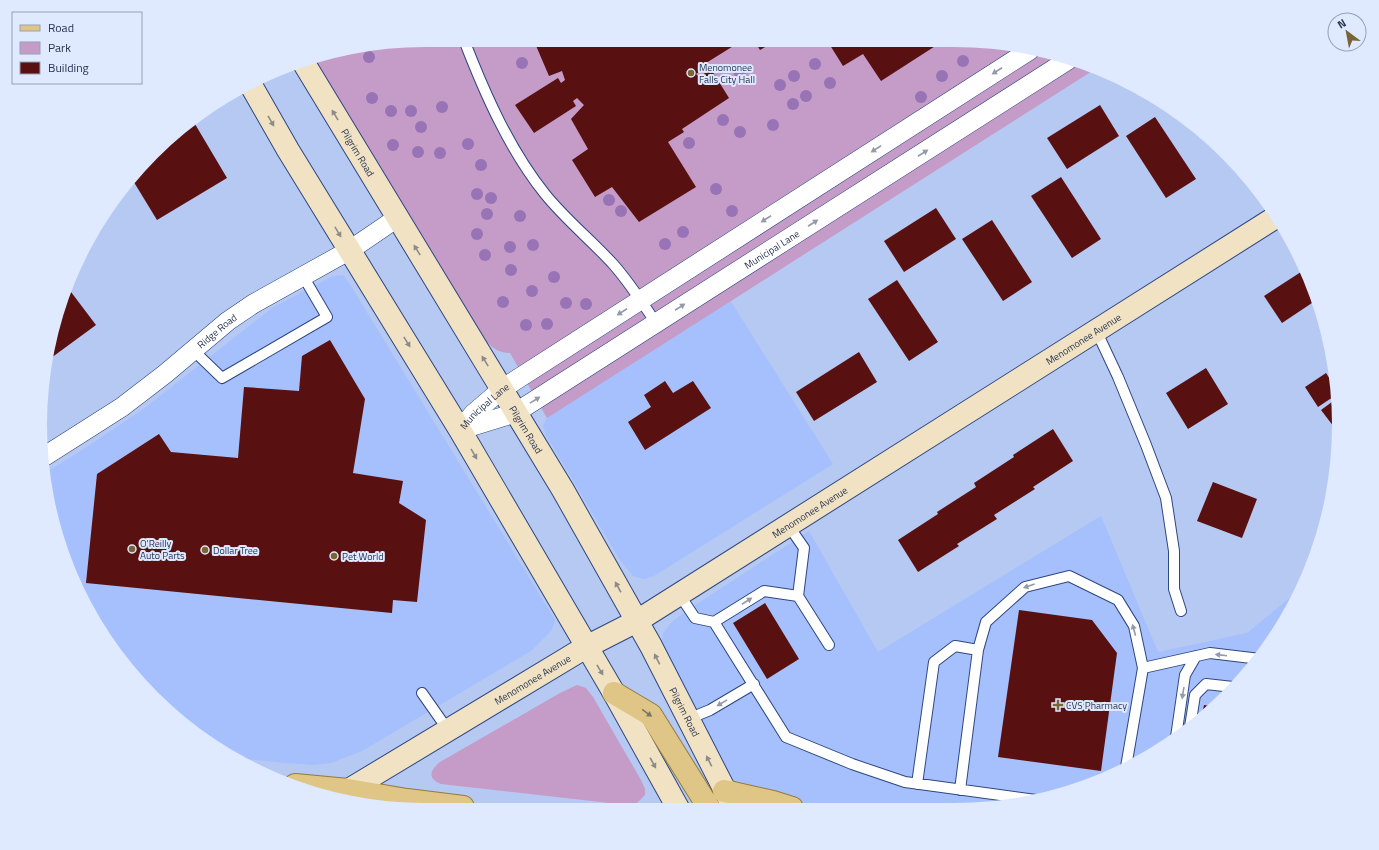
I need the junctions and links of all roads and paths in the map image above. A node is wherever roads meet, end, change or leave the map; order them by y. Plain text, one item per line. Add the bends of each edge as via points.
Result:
1 (467, 47) edge
2 (1025, 53) edge
3 (1063, 63) edge
4 (306, 66) edge
5 (253, 89) edge
6 (397, 218) junction
7 (1271, 219) edge
8 (350, 250) junction
9 (303, 276) junction
10 (641, 300) junction
11 (656, 323) junction
12 (1096, 330) junction
13 (193, 350) junction
14 (502, 389) junction
15 (515, 413) junction
16 (460, 430) junction
17 (48, 454) edge
18 (788, 525) junction
19 (679, 594) junction
20 (798, 596) junction
21 (1181, 611) dead end
22 (637, 621) junction
23 (714, 622) junction
24 (829, 645) dead end
25 (586, 647) junction
26 (978, 650) junction
27 (1196, 656) junction
28 (1251, 658) edge
29 (1143, 668) junction
30 (754, 684) junction
31 (1226, 686) edge
32 (614, 692) junction
33 (422, 693) dead end
34 (688, 719) junction
35 (1191, 719) edge
36 (448, 730) junction
37 (1177, 730) edge
38 (1127, 761) edge
39 (917, 784) junction
40 (960, 790) junction
41 (342, 793) edge
42 (1018, 798) edge
43 (729, 800) edge
44 (431, 803) edge
45 (675, 803) edge
46 (706, 803) edge
47 (776, 803) edge

1 - 10 lane via 481,84 532,177 546,195 613,264
2 -> 10 street, Municipal Lane
11 -> 3 street, Municipal Lane
6 -> 4 street, Pilgrim Road
5 -> 8 street
6 - 8 street, Ridge Road
14 -> 6 street, Pilgrim Road
7 - 12 street, Menomonee Avenue
8 - 9 street, Ridge Road
8 -> 16 street
9 - 13 street, Ridge Road via 253,304
9 - 13 lane via 327,317 222,378
10 - 11 lane
10 -> 14 street, Municipal Lane
15 -> 11 street, Municipal Lane
12 - 18 street, Menomonee Avenue
12 - 21 lane via 1144,438 1166,498 1174,551 1174,589
13 - 17 street, Ridge Road via 122,407
14 - 15 street, Pilgrim Road
14 - 16 street, Municipal Lane via 473,414
15 - 16 street, Municipal Lane
22 -> 15 street, Pilgrim Road via 563,490
16 -> 25 street
18 - 19 street, Menomonee Avenue
18 - 20 lane via 804,548
19 - 22 street, Menomonee Avenue
19 - 23 lane via 695,618
23 -> 20 lane via 764,590
20 - 24 lane
22 - 25 street, Menomonee Avenue
34 -> 22 street, Pilgrim Road
23 - 30 lane
25 -> 32 street
25 - 36 street, Menomonee Avenue
29 -> 26 lane via 1134,626 1118,600 1069,576 1025,587 986,622
26 - 39 lane via 955,646 934,662
26 - 40 lane
28 -> 27 lane via 1210,653
27 - 29 lane
27 -> 37 lane via 1185,675
29 - 38 lane
30 -> 34 lane via 710,710
30 - 39 lane via 786,736 852,764
31 - 35 lane via 1206,684 1195,695
32 -> 45 street
32 -> 46 main road via 651,715
33 - 36 lane
43 -> 34 street, Pilgrim Road
36 - 41 street, Menomonee Avenue
39 - 40 lane
40 - 42 lane
41 - 44 main road
43 - 47 main road

